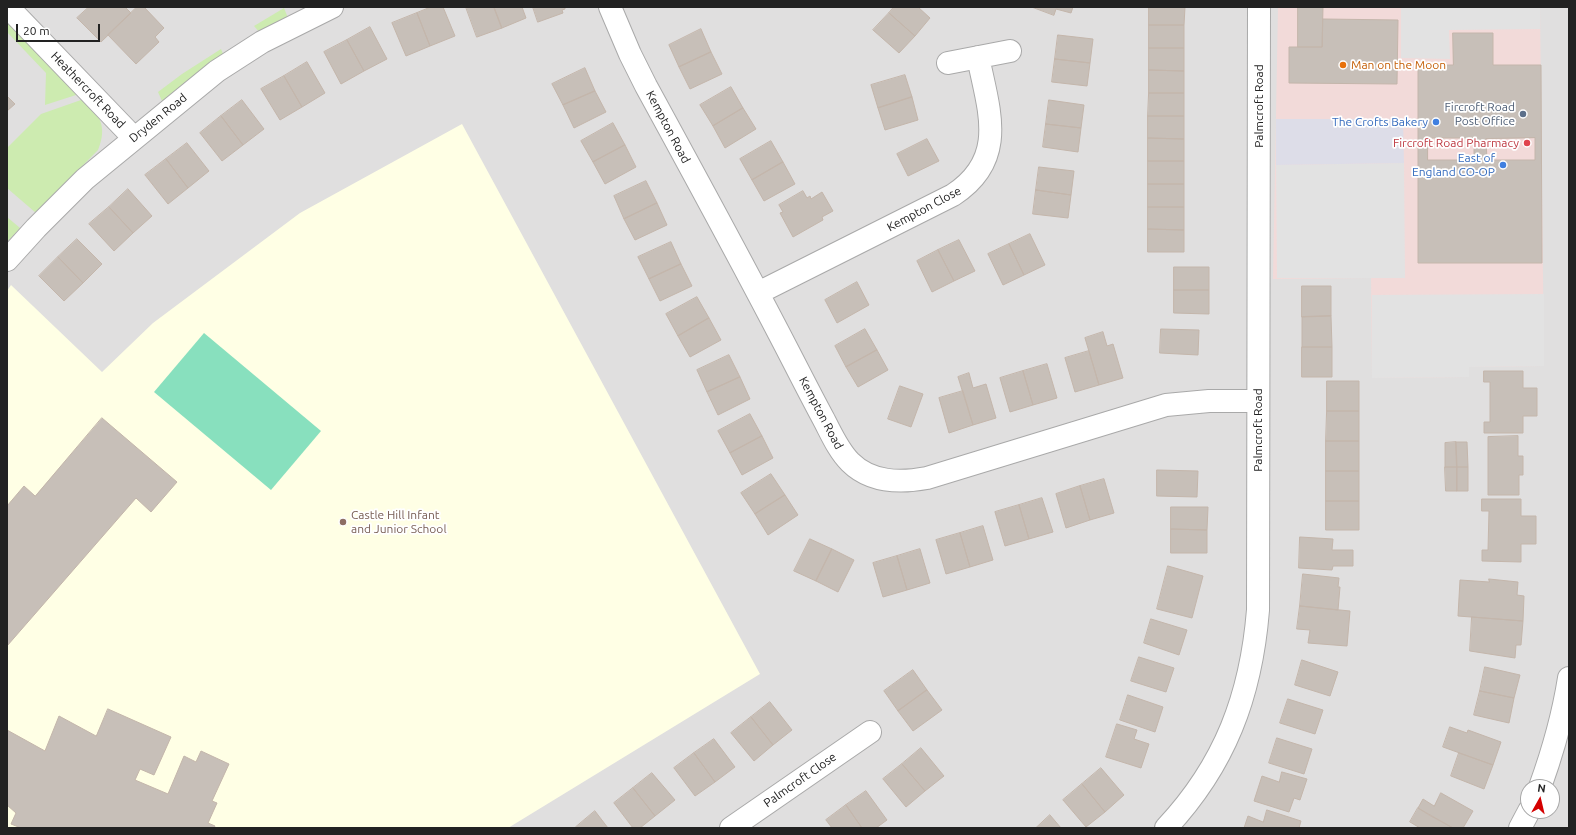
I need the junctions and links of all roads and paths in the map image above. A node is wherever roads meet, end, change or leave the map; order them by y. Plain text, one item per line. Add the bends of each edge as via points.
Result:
1 (8, 7) edge
2 (332, 7) edge
3 (610, 7) edge
4 (1259, 7) edge
5 (1010, 51) dead end
6 (978, 57) junction
7 (948, 63) dead end
8 (134, 138) junction
9 (7, 260) edge
10 (758, 293) junction
11 (1258, 401) junction
12 (1569, 678) edge
13 (870, 732) dead end
14 (1543, 779) edge
15 (1525, 819) edge
16 (731, 828) edge
17 (1166, 828) edge
18 (1520, 828) edge

1 - 8 street, Heathercroft Road
2 - 8 street, Dryden Road via 262,42 224,67
3 - 10 street, Kempton Road via 646,86
4 - 11 street, Palmcroft Road
5 - 6 street
6 - 7 street
6 - 10 street, Kempton Close via 990,118 990,137 985,162 974,179 953,195
8 - 9 street, Dryden Road via 85,179
10 - 11 street, Kempton Road via 842,452 860,470 893,482 927,478 1166,405 1209,400
11 - 17 street, Palmcroft Road via 1258,610 1253,658 1239,708 1214,766 1203,784
12 - 14 street via 1554,748
13 - 16 street, Palmcroft Close
15 - 18 street

